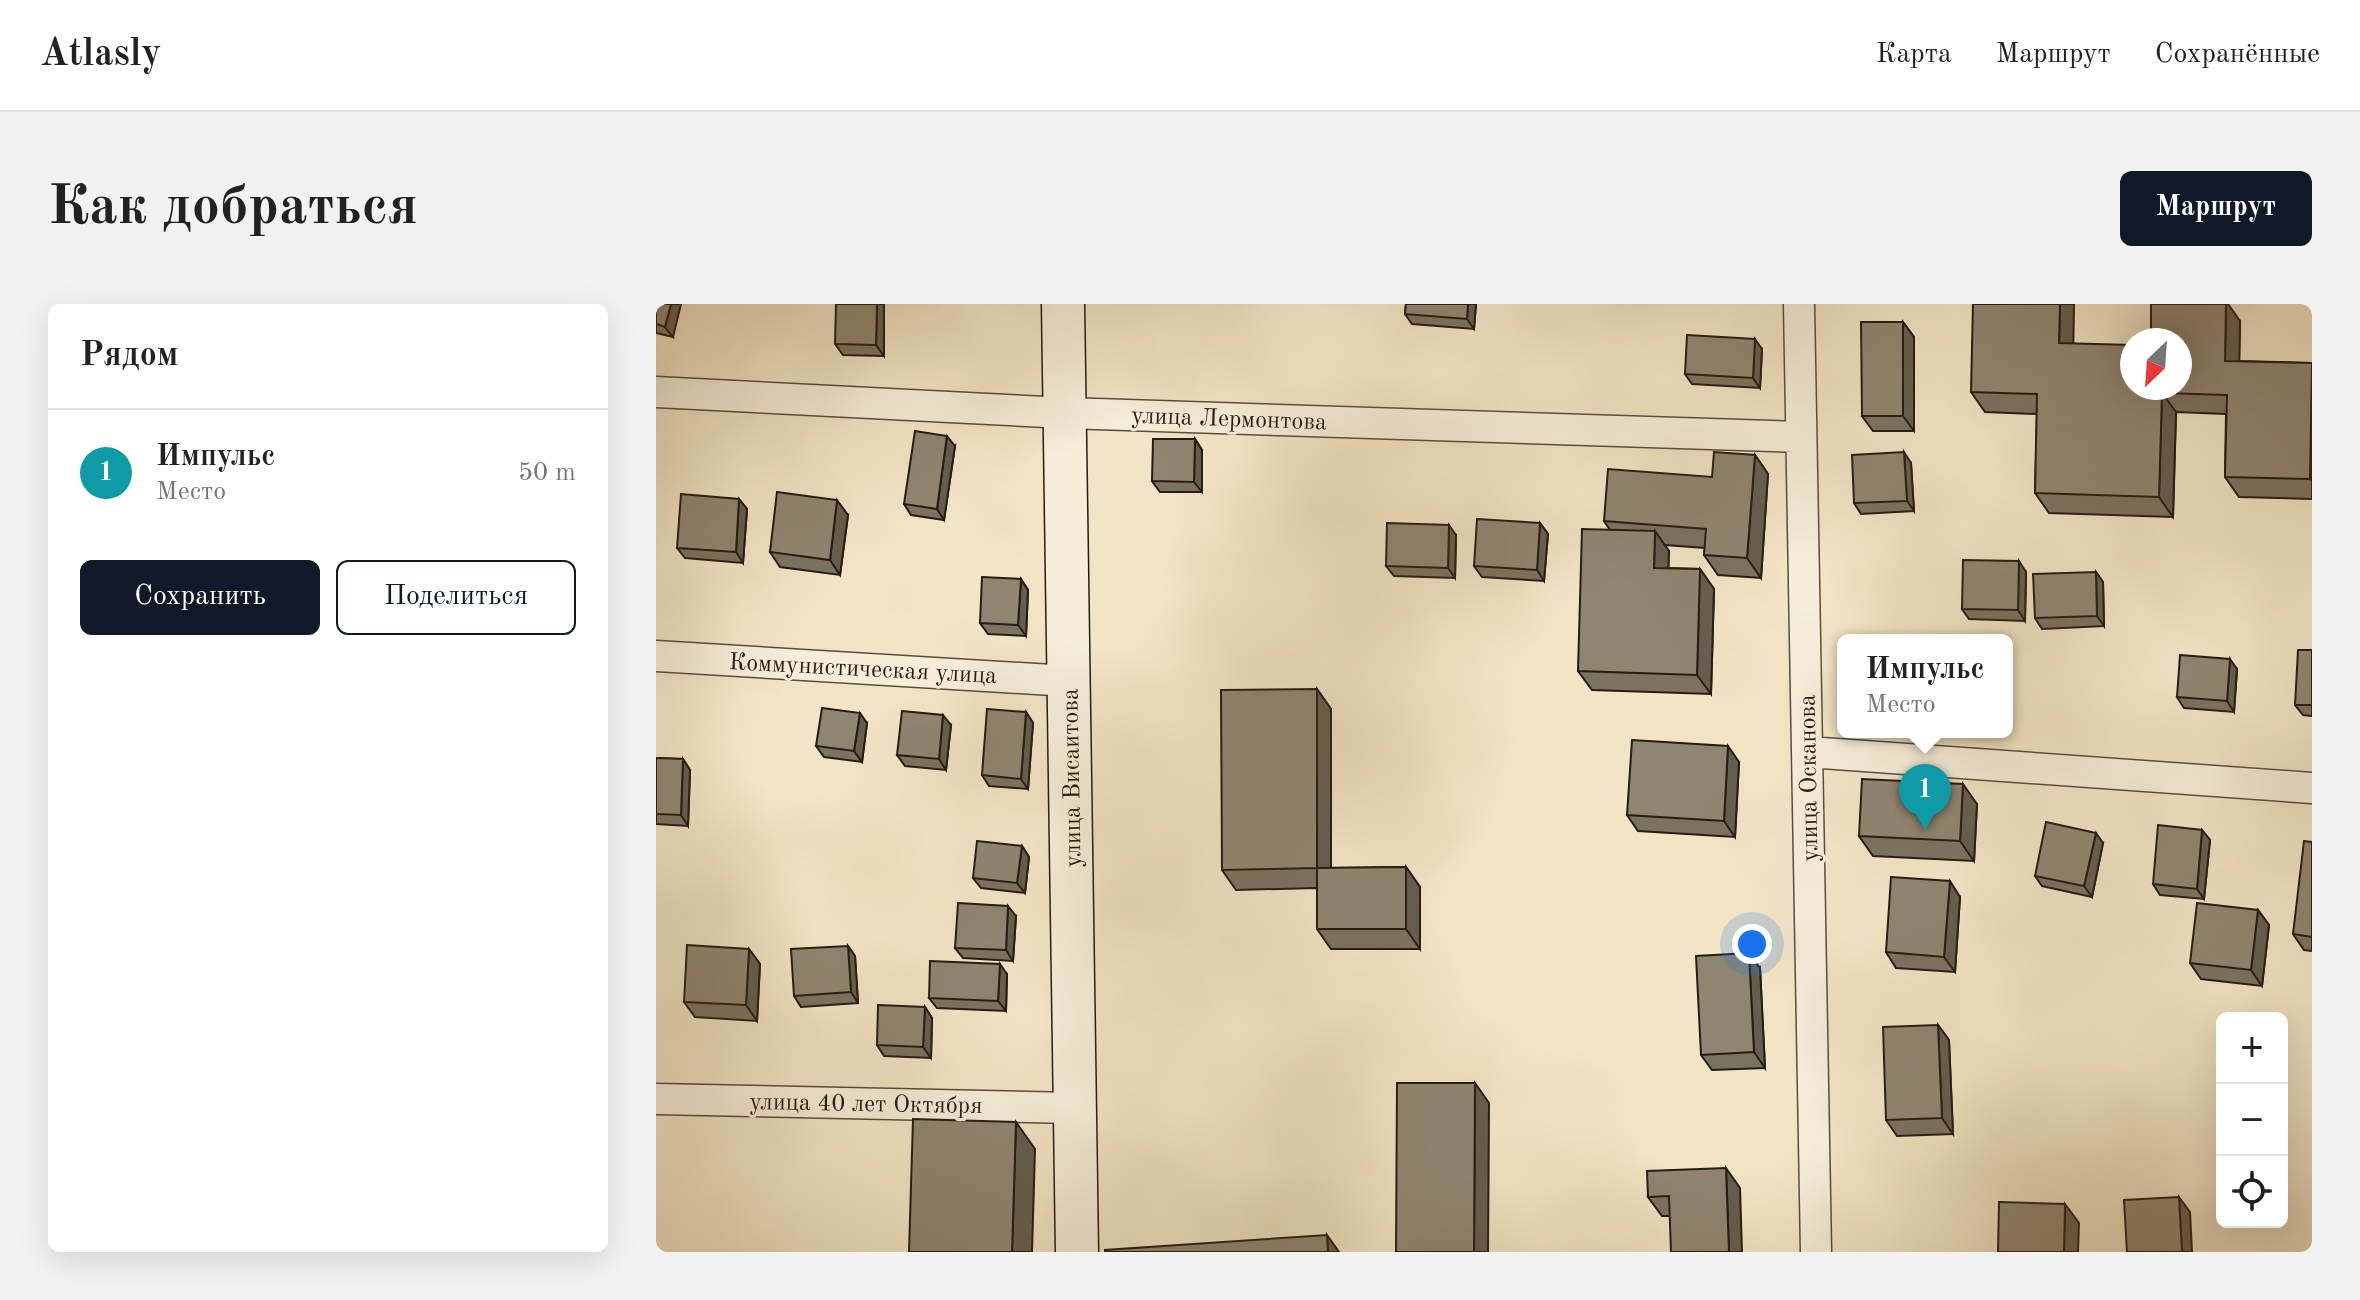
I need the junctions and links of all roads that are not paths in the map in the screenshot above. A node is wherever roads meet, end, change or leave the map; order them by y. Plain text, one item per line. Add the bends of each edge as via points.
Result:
1 (1063, 304) edge
2 (1799, 304) edge
3 (656, 392) edge
4 (1066, 413) junction
5 (1801, 437) junction
6 (656, 656) edge
7 (1069, 681) junction
8 (1808, 752) junction
9 (2312, 788) edge
10 (656, 1099) edge
11 (1075, 1108) junction
12 (1077, 1252) edge
13 (1816, 1252) edge

1 - 4 street, улица Висаитова
2 - 5 street, улица Осканова
3 - 4 street, улица Лермонтова
4 - 5 street, улица Лермонтова
4 - 7 street, улица Висаитова
5 - 8 street, улица Осканова
6 - 7 street, Коммунистическая улица
7 - 11 street, улица Висаитова
8 - 9 street
8 - 13 street, улица Осканова
10 - 11 street, улица 40 лет Октября
11 - 12 street, улица Висаитова

